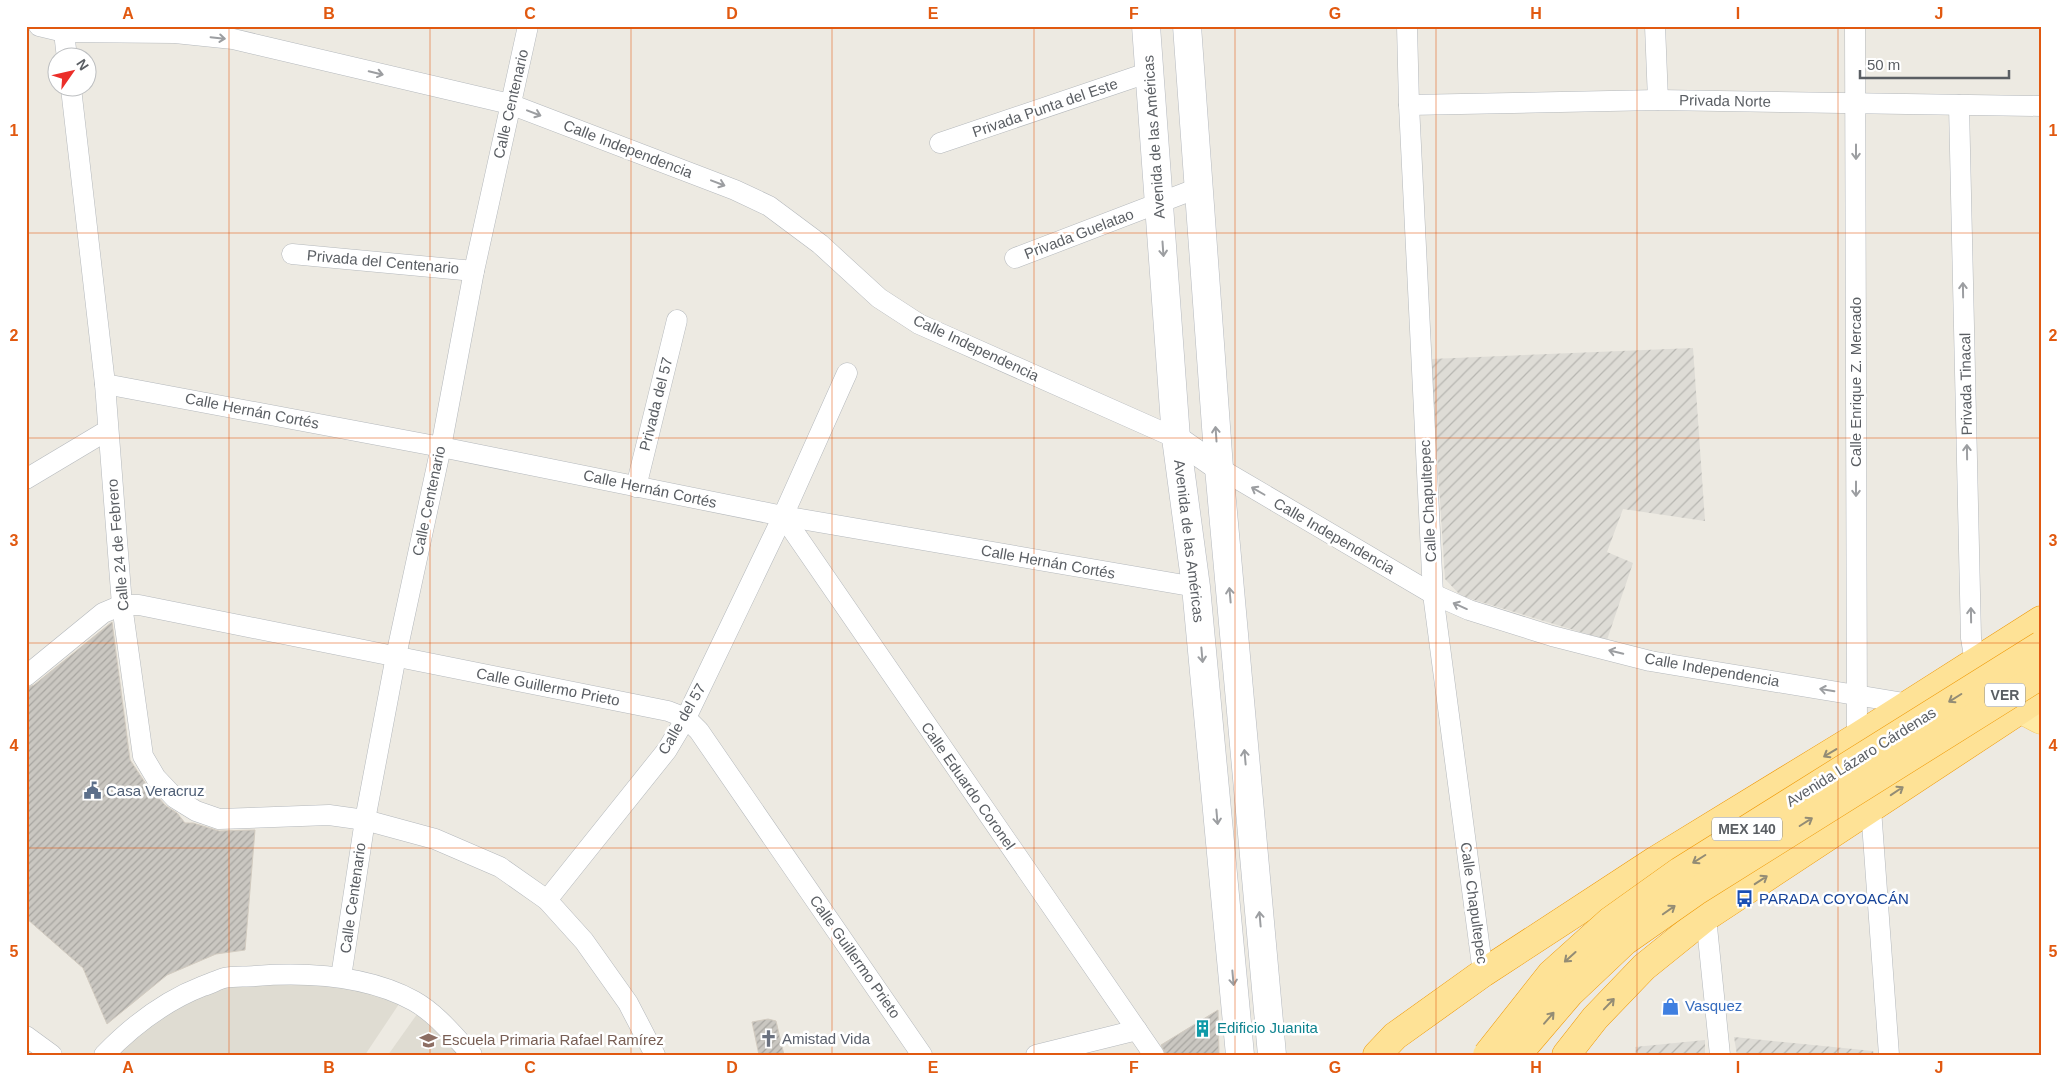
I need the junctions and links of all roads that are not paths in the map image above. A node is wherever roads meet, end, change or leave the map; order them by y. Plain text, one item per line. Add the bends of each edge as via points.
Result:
1 (39, 26) edge
2 (528, 26) edge
3 (1146, 26) edge
4 (1187, 26) edge
5 (1407, 26) edge
6 (1655, 26) edge
7 (1855, 26) edge
8 (64, 32) junction
9 (66, 48) edge
10 (1150, 72) junction
11 (72, 98) edge
12 (1658, 100) junction
13 (1856, 103) junction
14 (510, 104) junction
15 (1959, 105) junction
16 (1409, 106) junction
17 (2041, 106) edge
18 (940, 143) dead end
19 (1198, 188) junction
20 (1160, 204) junction
21 (292, 254) dead end
22 (1015, 258) dead end
23 (474, 271) junction
24 (677, 320) dead end
25 (847, 372) dead end
26 (105, 384) junction
27 (108, 430) junction
28 (1176, 438) junction
29 (441, 446) junction
30 (1219, 468) junction
31 (26, 479) edge
32 (636, 487) junction
33 (783, 516) junction
34 (1196, 587) junction
35 (1433, 594) junction
36 (122, 605) junction
37 (2041, 620) edge
38 (2002, 645) junction
39 (2041, 645) edge
40 (396, 656) junction
41 (1975, 663) junction
42 (2041, 675) edge
43 (26, 676) edge
44 (2041, 683) edge
45 (1856, 695) junction
46 (1910, 704) junction
47 (2034, 708) edge
48 (686, 718) junction
49 (1857, 737) junction
50 (1870, 809) junction
51 (364, 820) junction
52 (1656, 860) junction
53 (547, 900) junction
54 (1706, 917) junction
55 (1483, 973) junction
56 (342, 977) junction
57 (1137, 1030) junction
58 (26, 1036) edge
59 (1409, 1045) edge
60 (52, 1055) edge
61 (104, 1055) edge
62 (472, 1055) edge
63 (655, 1055) edge
64 (922, 1055) edge
65 (1036, 1055) edge
66 (1154, 1055) edge
67 (1240, 1055) edge
68 (1272, 1055) edge
69 (1378, 1055) edge
70 (1487, 1055) edge
71 (1517, 1055) edge
72 (1566, 1055) edge
73 (1720, 1055) edge
74 (1889, 1055) edge

1 - 8 street, Calle Independencia
2 - 14 street, Calle Centenario
3 - 10 main road, Avenida de las Américas
4 - 19 main road
5 - 16 street, Calle Chapultepec
6 - 12 street
7 - 13 street, Calle Enrique Z. Mercado
8 - 9 street
8 -> 14 street, Calle Independencia via 175,33 233,39
10 - 18 street, Privada Punta del Este
10 - 20 main road, Avenida de las Américas
11 - 26 street, Calle 24 de Febrero
12 - 13 street, Privada Norte
12 - 16 street, Privada Norte
13 - 15 street, Privada Norte
13 -> 45 street, Calle Enrique Z. Mercado
14 - 23 street, Calle Centenario
14 -> 28 street, Calle Independencia via 769,206 820,244 879,298 919,324
15 - 17 street, Privada Norte
41 -> 15 street, Privada Tinacal via 1971,638
16 - 35 street, Calle Chapultepec
19 - 20 street, Privada Guelatao
30 -> 19 main road
20 - 22 street, Privada Guelatao
20 -> 28 main road, Avenida de las Américas
21 - 23 street, Privada del Centenario
23 - 29 street, Calle Centenario
24 - 32 street, Privada del 57
25 - 33 street
26 - 27 street, Calle 24 de Febrero
26 - 29 street, Calle Hernán Cortés
27 - 31 street
27 - 36 street, Calle 24 de Febrero
28 - 30 street, Calle Independencia
28 - 34 main road, Avenida de las Américas
29 - 32 street, Calle Hernán Cortés
29 - 40 street, Calle Centenario
35 -> 30 street, Calle Independencia
68 -> 30 main road
32 - 33 street, Calle Hernán Cortés
33 - 34 street, Calle Hernán Cortés
33 - 48 street, Calle del 57
33 - 57 street, Calle Eduardo Coronel
34 -> 67 main road, Avenida de las Américas
45 -> 35 street, Calle Independencia via 1650,660 1552,636 1469,610
35 - 55 street, Calle Chapultepec
36 - 40 street, Calle Guillermo Prieto via 139,605
36 - 43 street, Calle Guillermo Prieto via 103,612
36 - 51 street, Calle 24 de Febrero via 143,756 156,778 175,798 196,812 219,819 329,816
37 - 38 highway, MEX 140
38 - 41 highway, MEX 140
38 - 44 main road, VER via 2024,670
39 -> 70 highway, Avenida Lázaro Cárdenas / MEX 140, bridge via 1680,871 1610,921 1551,974
40 - 48 street, Calle Guillermo Prieto via 668,711
40 - 51 street, Calle Centenario
41 - 46 highway, MEX 140
41 - 47 main road, VER via 1994,686
71 -> 42 highway, Avenida Lázaro Cárdenas / MEX 140, bridge via 1570,993 1625,941 1695,892
45 - 46 street, Calle Independencia
45 - 49 street, Calle Enrique Z. Mercado
46 - 49 highway, MEX 140
50 -> 47 highway, MEX 140
48 - 53 street, Calle del 57 via 667,750
48 - 64 street, Calle Guillermo Prieto via 699,731
49 -> 52 highway, MEX 140
54 -> 50 highway, MEX 140
50 - 74 street
51 - 53 street, Calle 24 de Febrero via 434,839 500,867
51 - 56 street, Calle Centenario
52 - 55 highway, MEX 140
52 - 59 highway via 1596,913
53 - 63 street, Calle 24 de Febrero via 584,941 628,1003
72 -> 54 highway, MEX 140 via 1644,967
54 - 73 street
55 - 69 highway, MEX 140 via 1395,1036
56 - 61 street via 284,974 224,978 184,994 150,1013
56 - 62 street via 378,986 414,1001 440,1021
57 - 65 street
57 - 66 street, Calle Eduardo Coronel
58 - 60 street

